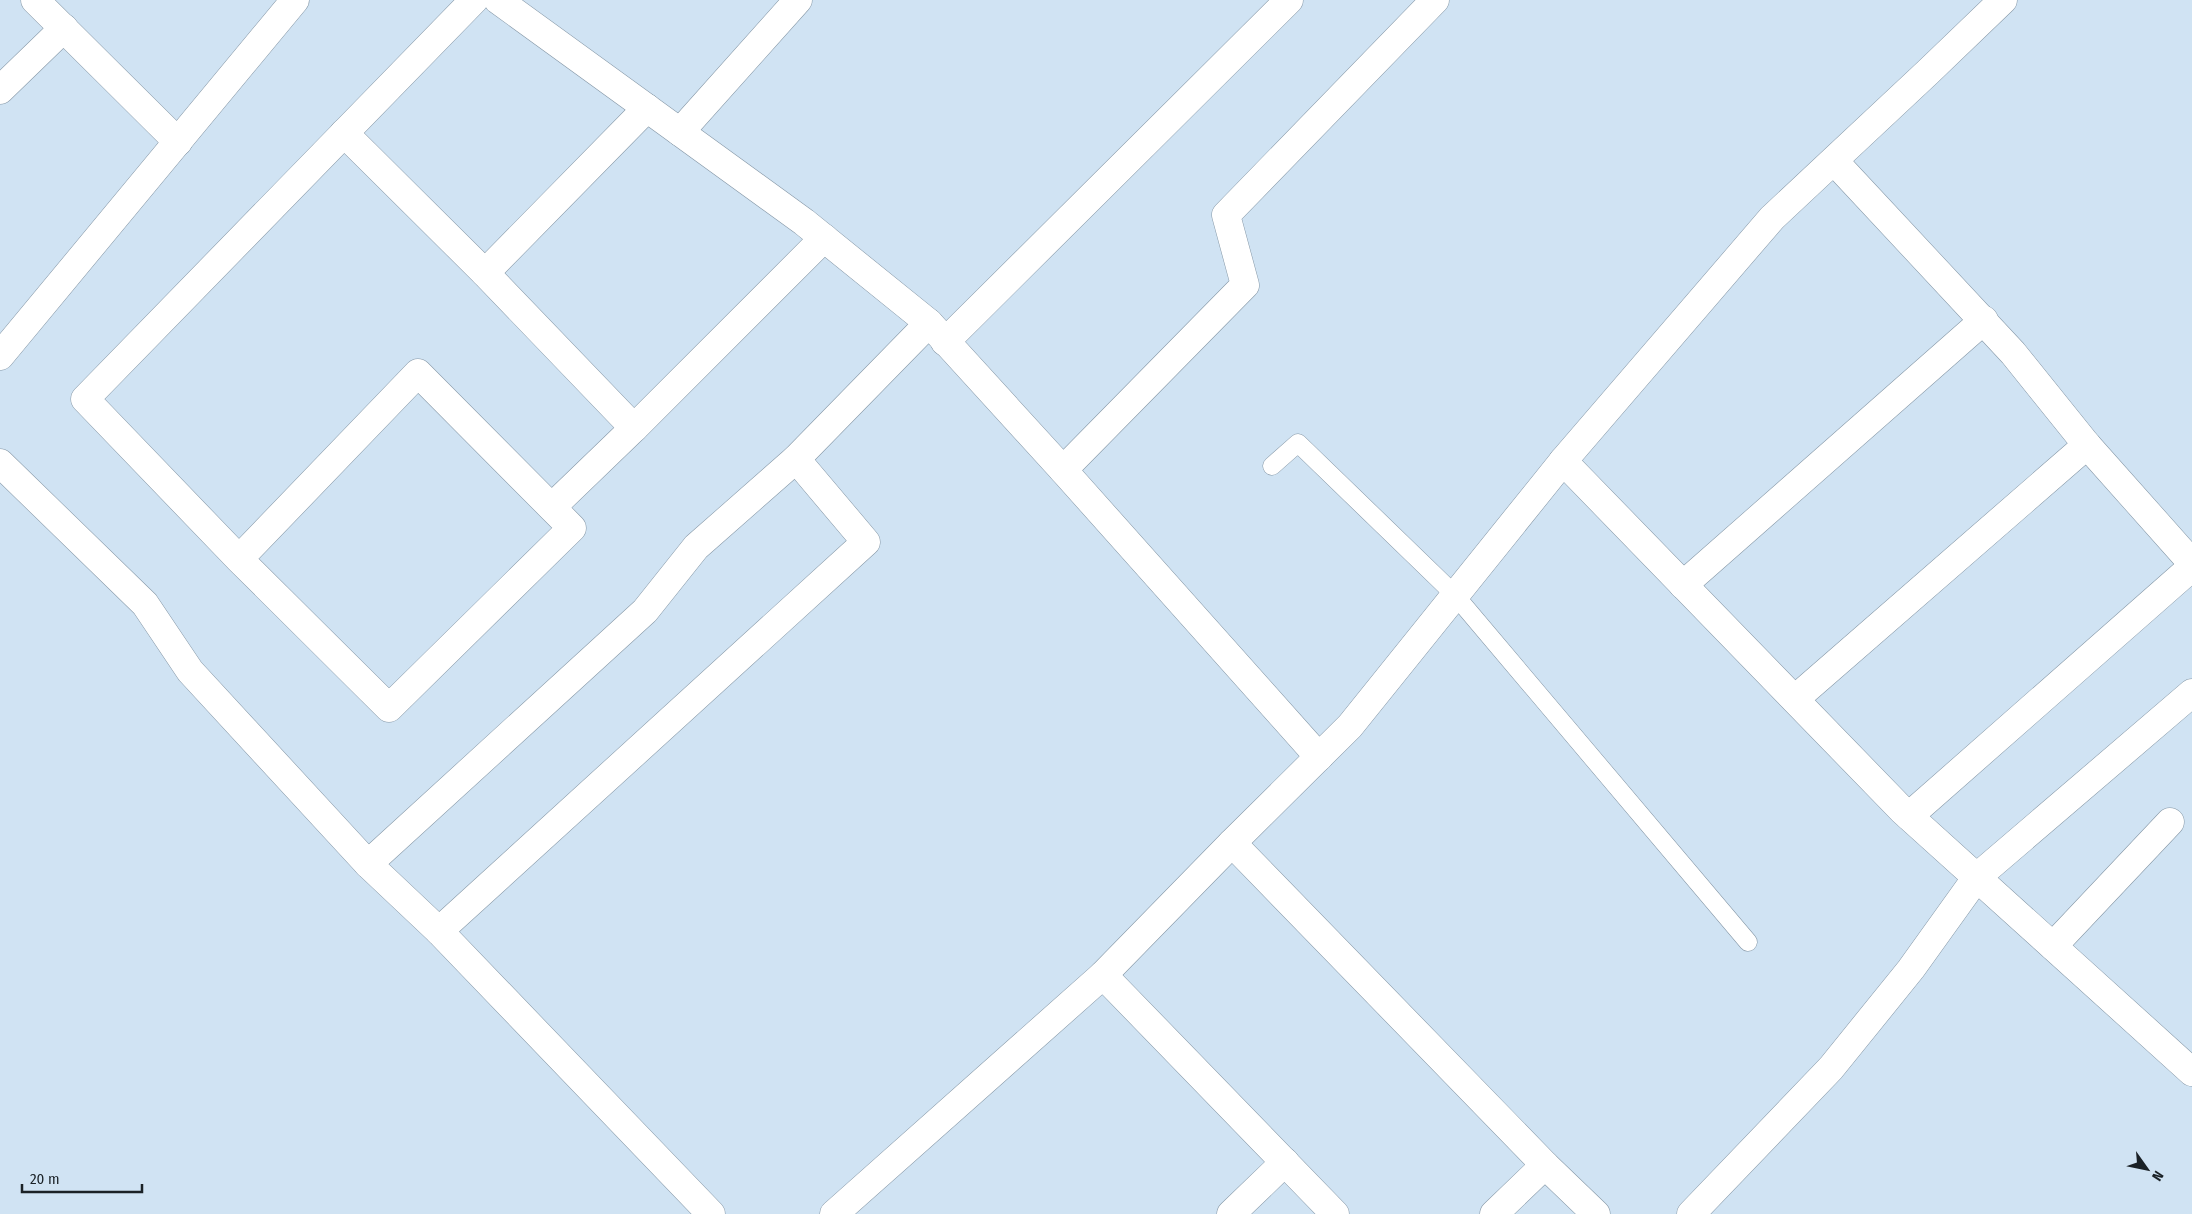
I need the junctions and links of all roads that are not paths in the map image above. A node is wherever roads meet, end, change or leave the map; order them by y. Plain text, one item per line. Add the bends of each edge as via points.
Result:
1 (36, 0) edge
2 (295, 0) edge
3 (474, 0) edge
4 (798, 0) edge
5 (1289, 0) edge
6 (1435, 0) edge
7 (2003, 0) edge
8 (502, 1) edge
9 (64, 28) junction
10 (0, 90) edge
11 (647, 108) junction
12 (680, 132) junction
13 (344, 133) junction
14 (178, 142) junction
15 (1834, 161) junction
16 (824, 238) junction
17 (485, 273) junction
18 (1984, 320) junction
19 (937, 333) junction
20 (0, 356) edge
21 (634, 428) junction
22 (2088, 445) junction
23 (796, 460) junction
24 (1563, 461) junction
25 (0, 463) edge
26 (1272, 466) dead end
27 (1063, 470) junction
28 (552, 506) junction
29 (239, 559) junction
30 (2192, 565) edge
31 (1683, 584) junction
32 (1454, 594) junction
33 (2192, 693) edge
34 (1794, 699) junction
35 (1319, 757) junction
36 (1909, 816) junction
37 (2170, 822) dead end
38 (1232, 843) junction
39 (368, 864) junction
40 (1977, 878) junction
41 (439, 931) junction
42 (1748, 942) dead end
43 (2053, 946) junction
44 (1103, 975) junction
45 (2192, 1072) edge
46 (1285, 1162) junction
47 (1545, 1165) junction
48 (712, 1214) edge
49 (834, 1214) edge
50 (1231, 1214) edge
51 (1335, 1214) edge
52 (1494, 1214) edge
53 (1596, 1214) edge
54 (1691, 1214) edge

1 - 9 street
2 - 14 street
3 - 13 street
4 - 12 street
5 - 19 street
6 - 27 street via 1226,215 1246,284
7 - 15 street
8 - 11 street
9 - 10 street
9 - 14 street
11 - 12 street
11 - 17 street
12 - 16 street
13 - 17 street
13 - 29 street via 85,399
14 - 20 street
15 - 18 street
15 - 24 street via 1772,218
16 - 19 street
16 - 21 street
17 - 21 street
18 - 22 street
18 - 31 street
19 - 23 street
19 - 27 street
21 - 28 street
22 - 30 street
22 - 34 street
23 - 39 street via 696,547 645,611
23 - 41 street via 866,542
24 - 31 street
24 - 32 street
25 - 39 street via 145,604 190,671
26 - 32 lane via 1298,442
27 - 35 street
28 - 29 street via 418,373
28 - 29 street via 572,528 389,708
30 - 36 street
31 - 34 street
32 - 35 street via 1350,726
32 - 42 lane
33 - 40 street
34 - 36 street
35 - 38 street
36 - 40 street
37 - 43 street
38 - 44 street
38 - 47 street
39 - 41 street
40 - 43 street
40 - 54 street via 1911,969 1831,1068
41 - 48 street
43 - 45 street
44 - 46 street
44 - 49 street
46 - 50 street
46 - 51 street
47 - 52 street
47 - 53 street

